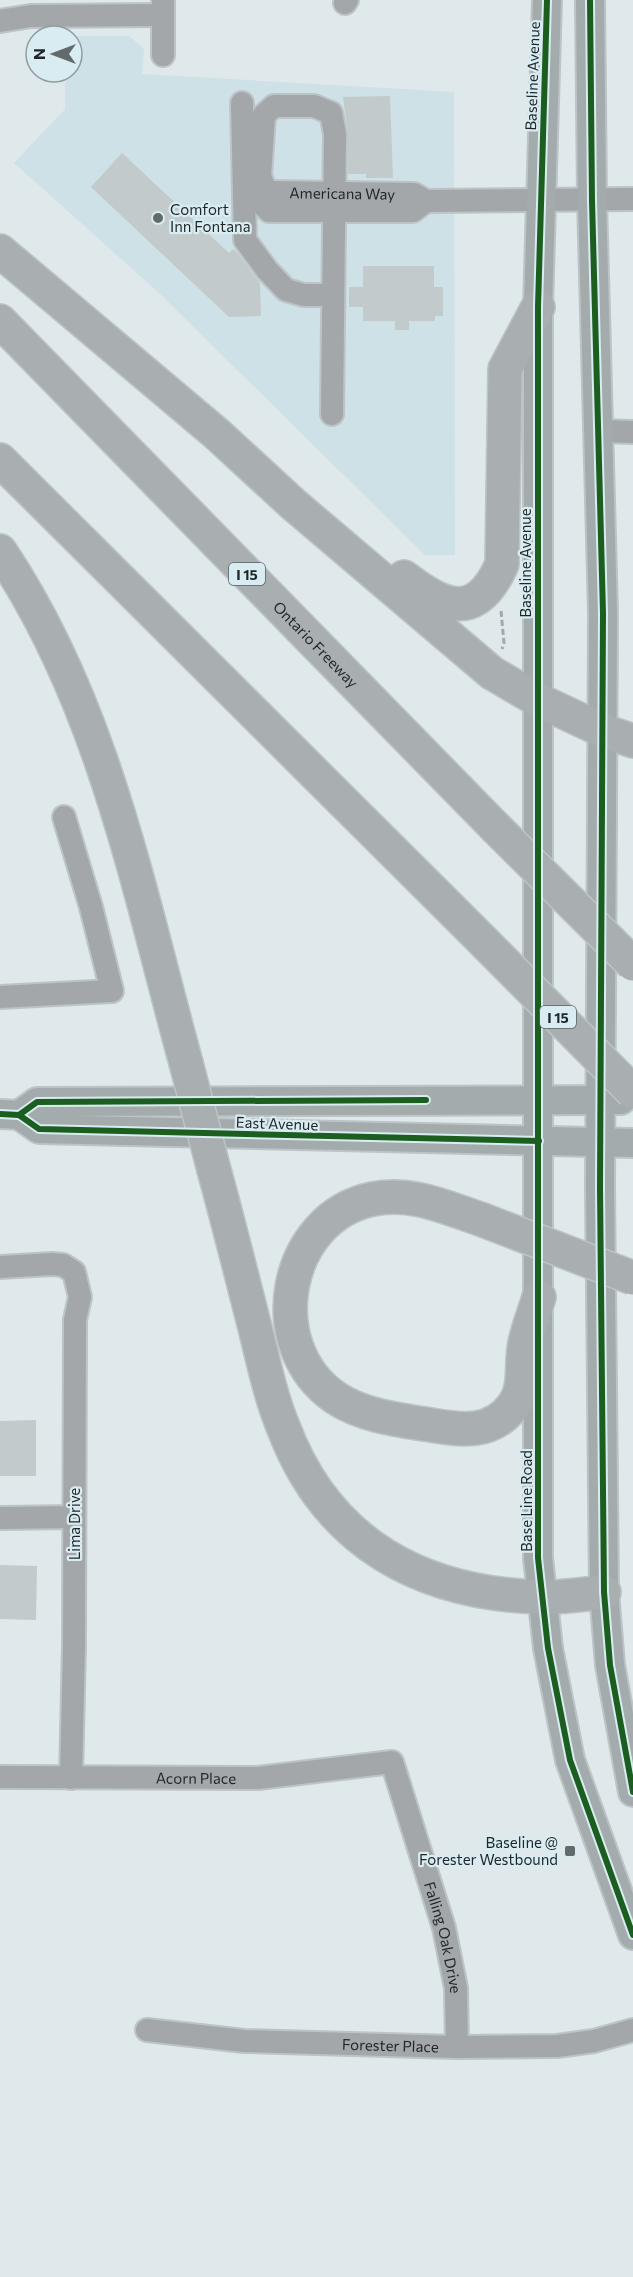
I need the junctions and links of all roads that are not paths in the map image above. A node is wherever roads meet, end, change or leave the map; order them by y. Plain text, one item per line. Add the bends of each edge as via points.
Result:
1 (547, 0) edge
2 (590, 0) edge
3 (163, 8) edge
4 (0, 21) edge
5 (163, 55) dead end
6 (242, 104) dead end
7 (257, 199) junction
8 (633, 199) edge
9 (540, 200) junction
10 (592, 200) junction
11 (334, 202) junction
12 (0, 250) edge
13 (333, 300) junction
14 (538, 307) junction
15 (0, 321) edge
16 (332, 414) dead end
17 (600, 431) junction
18 (633, 432) edge
19 (0, 460) edge
20 (271, 482) junction
21 (0, 551) edge
22 (538, 700) junction
23 (618, 736) edge
24 (64, 817) dead end
25 (633, 964) edge
26 (0, 997) edge
27 (633, 1092) edge
28 (633, 1100) edge
29 (9, 1115) edge
30 (539, 1122) junction
31 (601, 1122) junction
32 (633, 1124) edge
33 (633, 1143) edge
34 (0, 1267) edge
35 (633, 1278) edge
36 (539, 1297) junction
37 (74, 1517) junction
38 (0, 1518) edge
39 (604, 1592) junction
40 (542, 1598) junction
41 (392, 1762) joint
42 (0, 1777) edge
43 (70, 1778) junction
44 (633, 1792) edge
45 (633, 1935) edge
46 (147, 2030) dead end
47 (633, 2030) edge
48 (457, 2047) junction

1 - 9 main road, Baseline Avenue
2 - 10 main road
3 - 4 street
3 - 5 street
6 - 7 street
7 - 11 street, Americana Way
7 - 11 street via 264,115 274,106 314,106 331,112 335,134
7 - 13 street via 244,226 245,240 267,270 286,290
8 - 10 street, Americana Way
9 - 10 street, Americana Way
9 - 11 street, Americana Way via 426,201 414,194
9 - 14 main road, Baseline Avenue
10 - 17 main road
11 - 13 street
12 - 20 highway
13 - 16 street
14 - 20 highway via 505,369 502,564 482,597 458,604 430,598 302,493
14 - 22 main road, Baseline Avenue
15 - 25 highway, Ontario Freeway / I 15, bridge
17 - 18 street
17 - 23 main road
19 - 27 highway, I 15, bridge
20 - 22 highway via 492,673
21 - 40 highway, bridge via 44,628 109,777 284,1429 303,1470 328,1506 356,1534 406,1569 480,1592
22 - 23 highway
22 - 30 main road, Baseline Avenue
23 - 31 main road
24 - 26 street via 112,991
28 - 31 main road, East Avenue
29 - 30 main road, East Avenue via 39,1129
29 - 30 main road, East Avenue via 37,1102
30 - 31 main road, East Avenue
30 - 31 main road, East Avenue
30 - 36 main road, Base Line Road
31 - 32 main road
31 - 33 main road, East Avenue
31 - 39 main road
34 - 37 street, Lima Drive via 52,1264 74,1272 80,1297 75,1320
35 - 36 highway, bridge via 483,1220 422,1199 396,1196 351,1206 321,1227 299,1257 291,1284 290,1319 297,1350 322,1387 335,1397 365,1412 459,1430 479,1429 502,1416 518,1398 524,1349
36 - 40 main road, Base Line Road via 538,1558
37 - 38 street
37 - 43 street, Lima Drive
39 - 40 highway
39 - 44 main road via 610,1665
40 - 45 main road, Base Line Road via 554,1687 570,1760
41 - 43 street, Acorn Place via 258,1778
41 - 48 street, Falling Oak Drive via 444,1928 456,1988
42 - 43 street, Acorn Place
46 - 48 street, Forester Place via 244,2041
47 - 48 street, Forester Place via 557,2046

